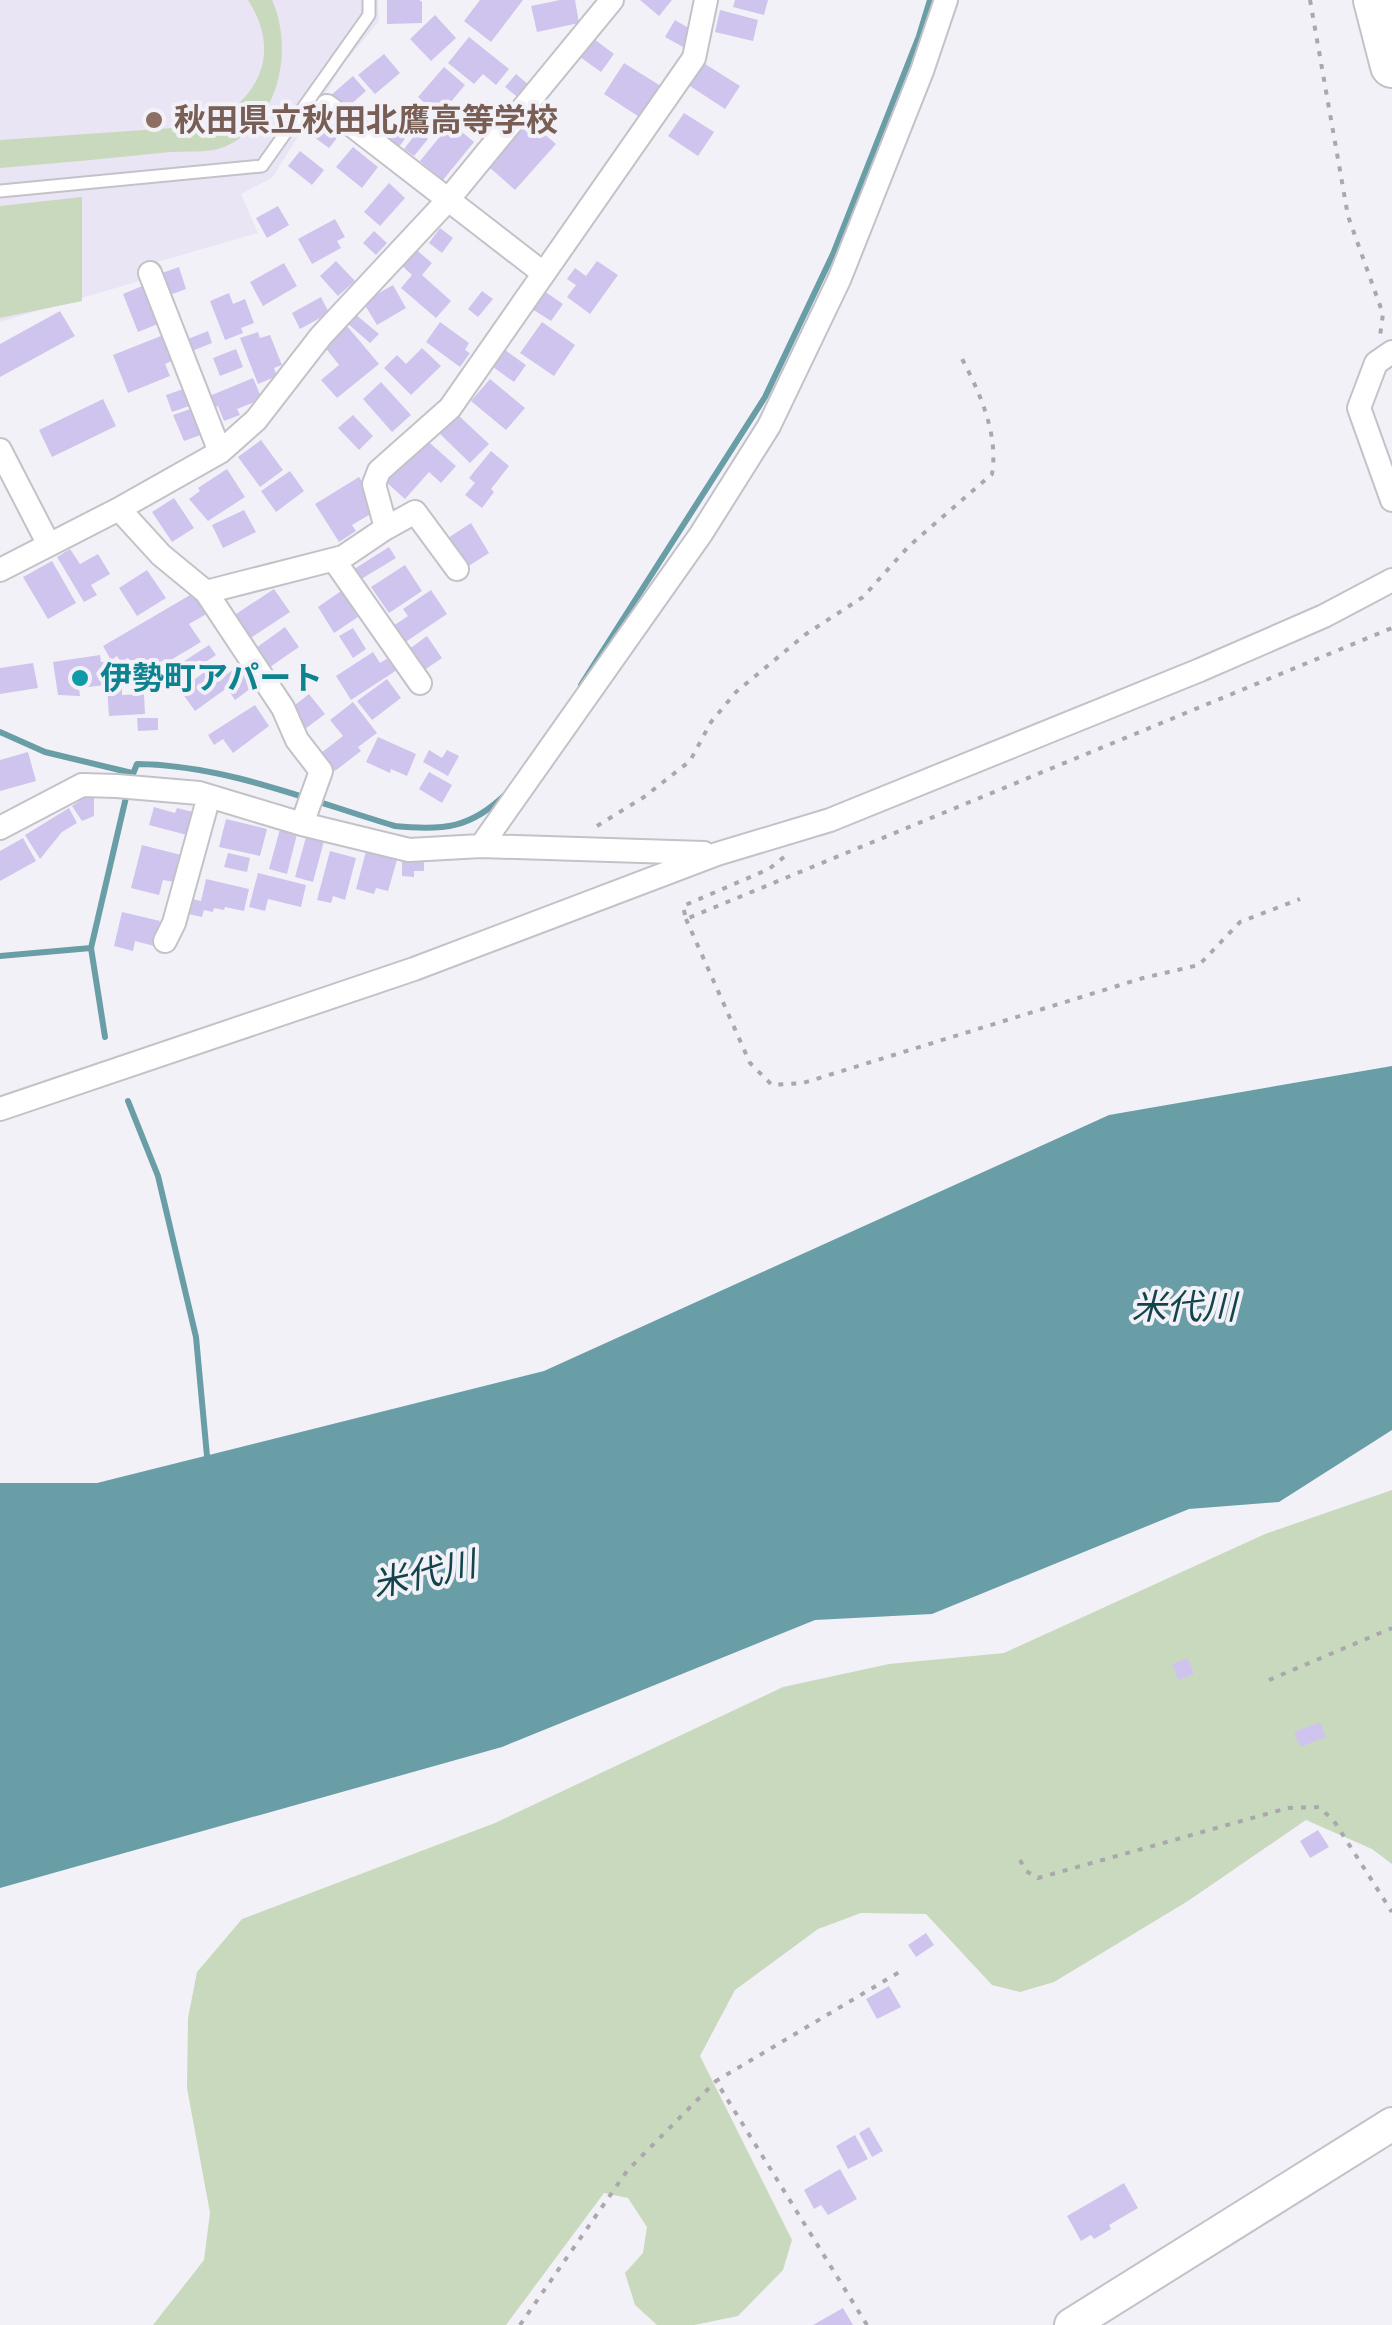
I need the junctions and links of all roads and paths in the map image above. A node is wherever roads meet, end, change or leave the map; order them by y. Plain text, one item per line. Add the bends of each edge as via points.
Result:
1 (369, 0) edge
2 (612, 0) edge
3 (706, 0) edge
4 (946, 0) edge
5 (1310, 0) edge
6 (1375, 0) edge
7 (1392, 66) edge
8 (326, 106) dead end
9 (0, 191) edge
10 (447, 201) junction
11 (150, 273) dead end
12 (543, 273) junction
13 (959, 353) dead end
14 (1384, 358) edge
15 (0, 450) edge
16 (220, 452) junction
17 (1392, 500) edge
18 (119, 509) junction
19 (386, 528) junction
20 (49, 546) junction
21 (334, 560) junction
22 (458, 569) dead end
23 (0, 570) edge
24 (1392, 580) edge
25 (206, 592) junction
26 (1392, 628) edge
27 (420, 683) dead end
28 (208, 796) junction
29 (305, 817) junction
30 (0, 828) edge
31 (481, 846) junction
32 (547, 849) junction
33 (717, 854) junction
34 (784, 857) dead end
35 (1300, 899) dead end
36 (686, 919) junction
37 (165, 941) dead end
38 (0, 1110) edge
39 (1392, 1628) edge
40 (1269, 1680) dead end
41 (1020, 1860) dead end
42 (1392, 1912) edge
43 (902, 1971) dead end
44 (716, 2081) junction
45 (1392, 2124) edge
46 (520, 2325) edge
47 (867, 2325) edge
48 (1070, 2325) edge

1 - 9 lane via 369,15 262,166
2 - 10 street
3 - 12 street via 694,58
4 - 31 street via 839,280 770,426
5 - 14 path via 1348,216 1383,314
6 - 7 highway
8 - 10 street
10 - 12 street
10 - 16 street via 320,336 256,420
11 - 16 street
12 - 19 street via 450,408 378,471 374,484
13 - 32 path via 982,397 995,456 992,474 908,547 863,598 736,692 690,761 616,815
14 - 17 street via 1359,408
15 - 20 street
16 - 18 street
18 - 20 street
18 - 25 street
19 - 21 street
19 - 22 street via 415,512
20 - 23 street
21 - 25 street
21 - 27 street
24 - 33 street via 1324,616 923,783
25 - 29 street via 320,771
26 - 36 path
28 - 29 street
28 - 30 street via 82,785
28 - 37 street
29 - 31 street via 409,850
31 - 32 street
32 - 33 street
33 - 38 street via 414,969
34 - 36 path via 682,906
35 - 36 path via 1240,922 1199,964 803,1083 772,1085 750,1063
39 - 40 path
41 - 42 path via 1038,1878 1288,1808 1318,1807 1334,1821
43 - 44 path
44 - 46 path via 627,2171
44 - 47 path
45 - 48 street

